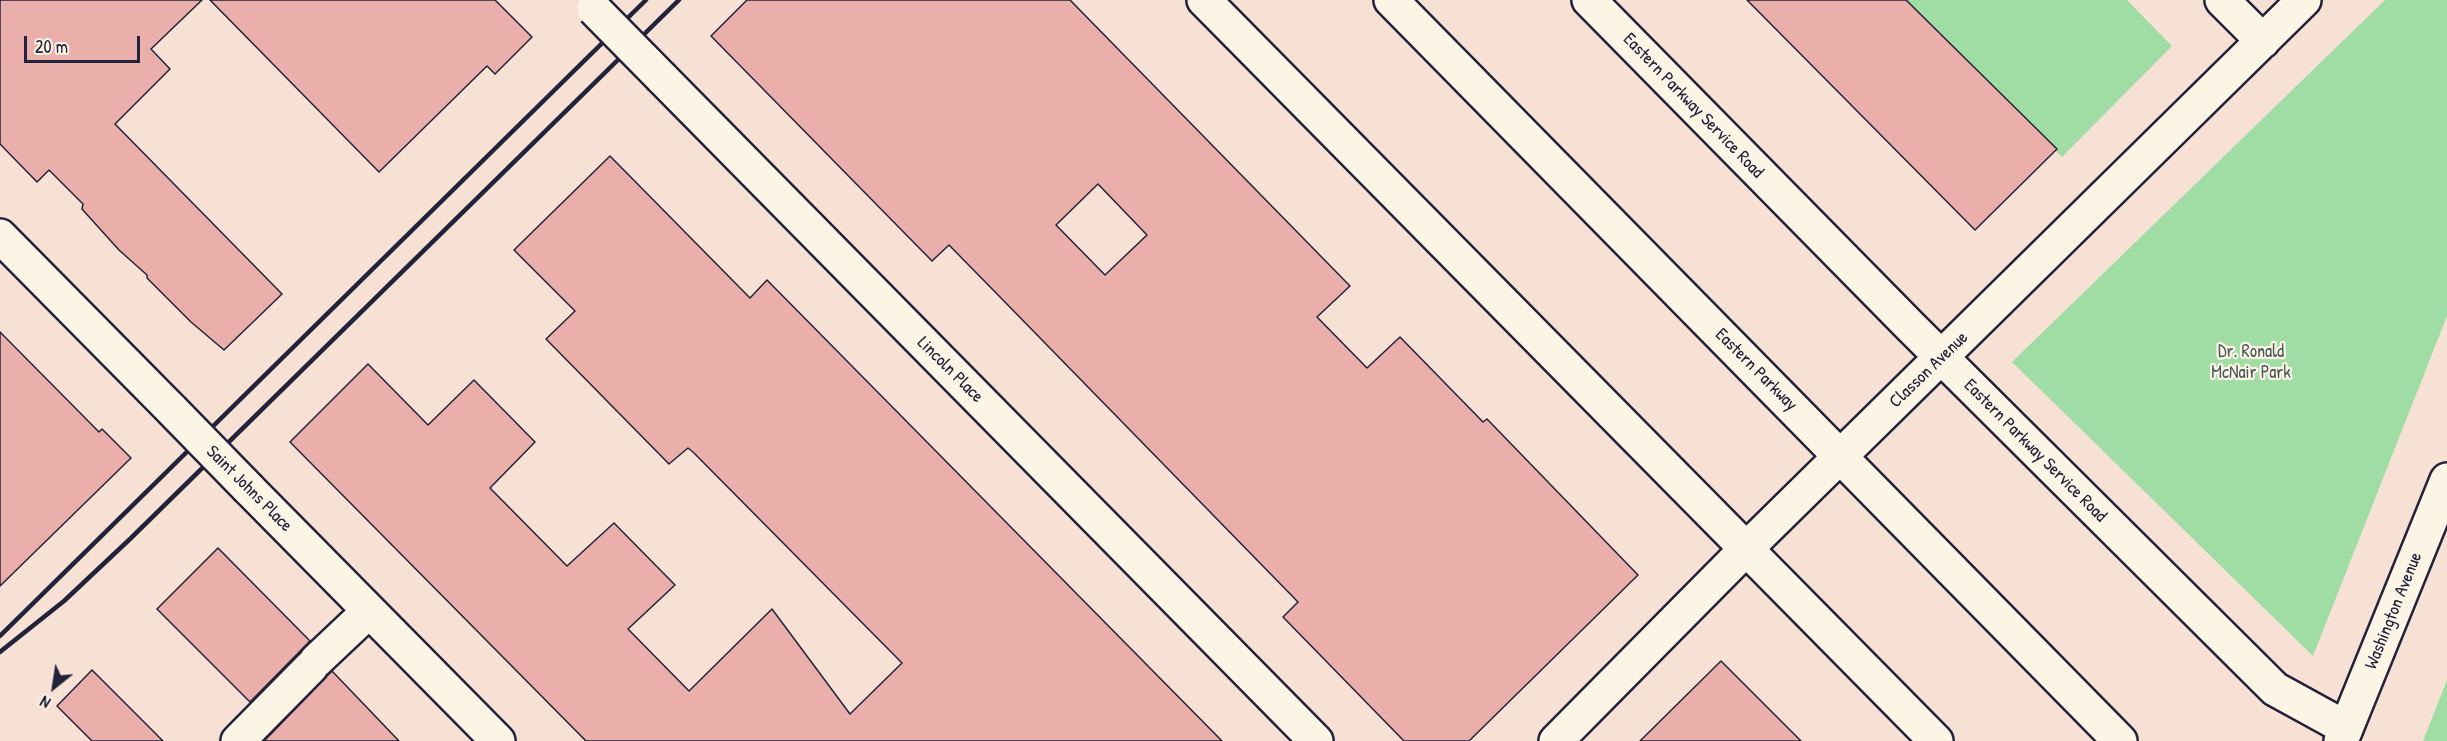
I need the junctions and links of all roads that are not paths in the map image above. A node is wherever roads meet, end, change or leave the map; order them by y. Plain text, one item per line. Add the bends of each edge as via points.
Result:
1 (1204, 0) edge
2 (1391, 0) edge
3 (1589, 0) edge
4 (2222, 0) edge
5 (2304, 0) edge
6 (589, 4) edge
7 (2263, 41) junction
8 (0, 236) edge
9 (1941, 358) junction
10 (1840, 457) junction
11 (2447, 480) edge
12 (1746, 549) junction
13 (369, 610) junction
14 (2344, 734) edge
15 (238, 741) edge
16 (498, 741) edge
17 (1316, 741) edge
18 (1556, 741) edge
19 (1936, 741) edge
20 (2120, 741) edge

1 - 12 street
2 - 10 street, Eastern Parkway
3 - 9 street, Eastern Parkway Service Road
4 - 7 street
5 - 7 street, Classon Avenue
6 - 17 street, Lincoln Place, bridge
7 - 9 street, Classon Avenue
8 - 13 street, Saint Johns Place, bridge
9 - 10 street, Classon Avenue
9 - 14 street, Eastern Parkway Service Road via 2275,689
10 - 12 street, Classon Avenue
10 - 20 street, Eastern Parkway
11 - 14 street, Washington Avenue
12 - 18 street, Classon Avenue
12 - 19 street
13 - 15 street
13 - 16 street, Saint Johns Place

